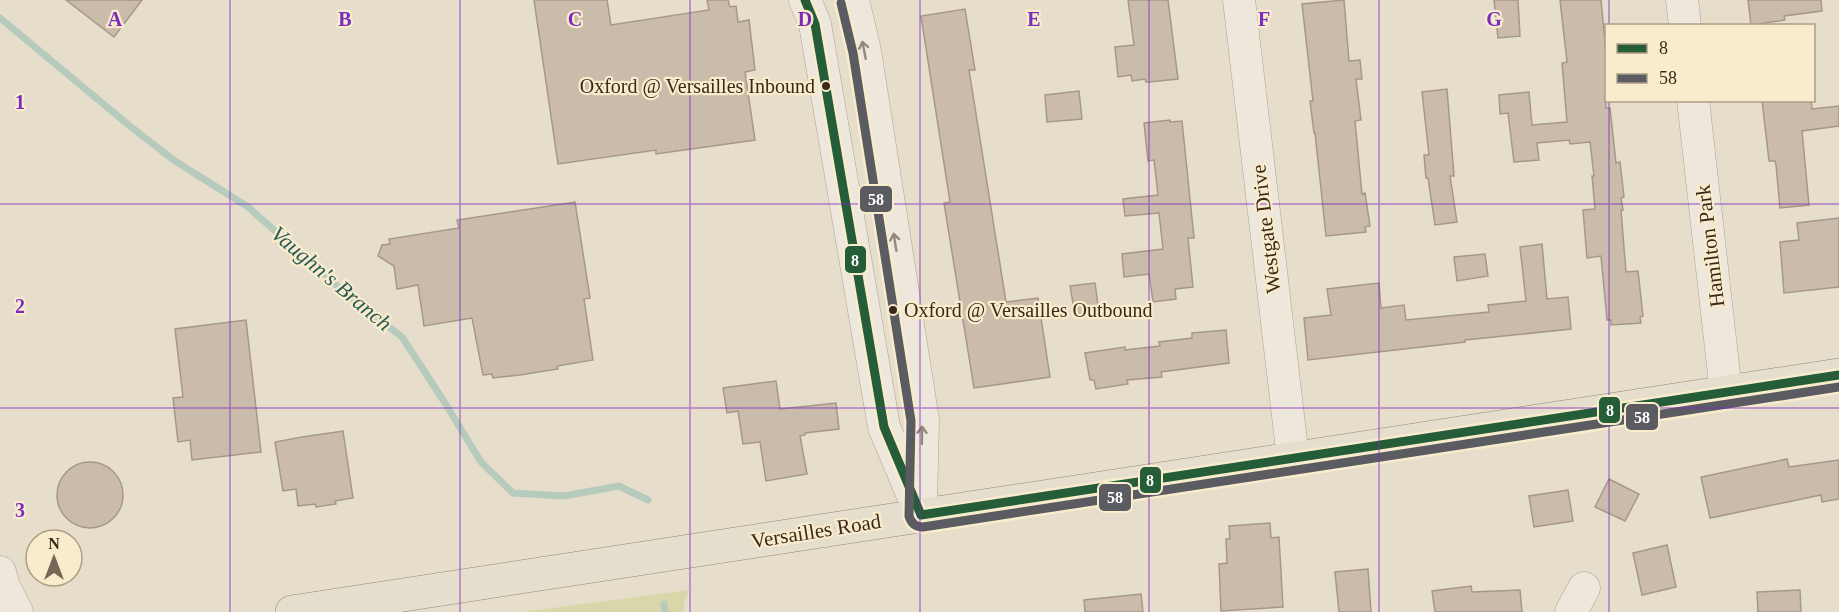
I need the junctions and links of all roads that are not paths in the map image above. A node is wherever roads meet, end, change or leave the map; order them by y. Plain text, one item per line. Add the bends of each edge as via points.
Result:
1 (804, 0) edge
2 (853, 0) edge
3 (1239, 0) edge
4 (1682, 0) edge
5 (1684, 24) edge
6 (1693, 102) edge
7 (1839, 375) edge
8 (1726, 392) junction
9 (1293, 458) junction
10 (921, 515) junction
11 (0, 572) edge
12 (17, 612) edge
13 (292, 612) edge

1 - 10 street via 815,24 884,427
10 -> 2 street via 922,420 865,51
3 - 9 street, Westgate Drive
4 - 5 street
6 - 8 street, Hamilton Park
7 - 8 main road, Versailles Road
8 - 9 main road, Versailles Road
9 - 10 main road, Versailles Road
10 - 13 main road, Versailles Road
11 - 12 street

